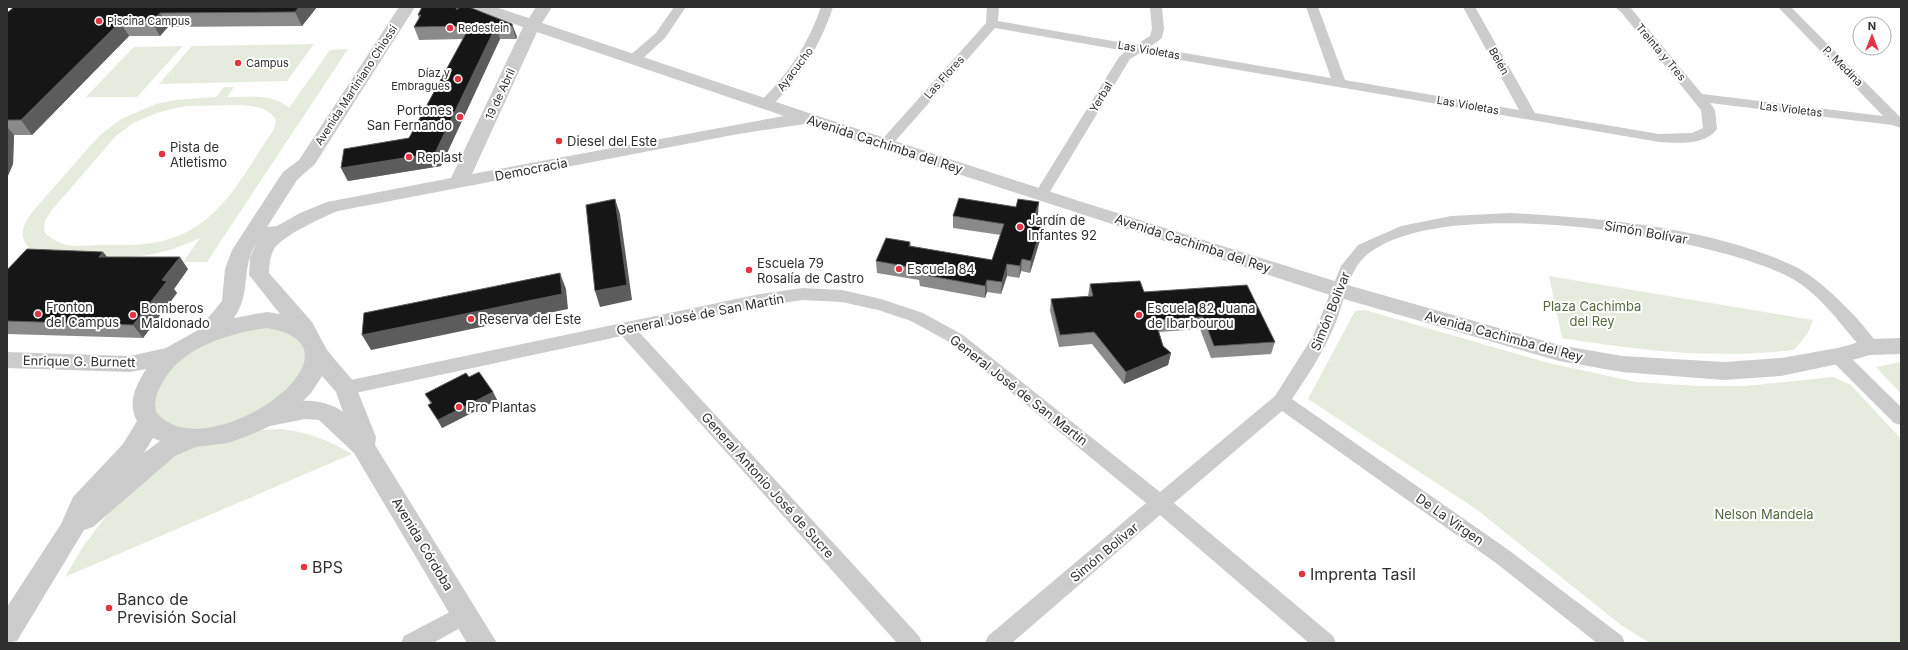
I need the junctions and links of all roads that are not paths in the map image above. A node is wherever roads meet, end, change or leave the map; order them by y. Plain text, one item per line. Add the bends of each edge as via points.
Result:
1 (480, 7) edge
2 (544, 7) edge
3 (680, 7) edge
4 (827, 7) edge
5 (993, 7) edge
6 (1156, 7) edge
7 (1312, 7) edge
8 (1469, 7) edge
9 (1784, 7) edge
10 (1623, 8) edge
11 (408, 9) edge
12 (992, 24) junction
13 (532, 26) junction
14 (1138, 48) junction
15 (634, 59) junction
16 (1339, 82) junction
17 (1700, 98) junction
18 (758, 102) junction
19 (1530, 115) junction
20 (806, 118) junction
21 (1900, 123) edge
22 (738, 129) junction
23 (885, 144) junction
24 (306, 164) junction
25 (458, 183) junction
26 (1041, 195) junction
27 (266, 244) junction
28 (1338, 290) junction
29 (625, 328) junction
30 (205, 335) junction
31 (313, 344) junction
32 (1901, 346) edge
33 (1870, 347) junction
34 (174, 355) junction
35 (1838, 356) junction
36 (7, 360) edge
37 (7, 372) edge
38 (148, 384) junction
39 (346, 388) junction
40 (1281, 401) junction
41 (1901, 418) edge
42 (261, 419) junction
43 (149, 420) junction
44 (192, 438) junction
45 (362, 446) junction
46 (1160, 504) junction
47 (70, 530) junction
48 (465, 614) junction
49 (7, 632) edge
50 (412, 643) edge
51 (483, 643) edge
52 (911, 643) edge
53 (996, 643) edge
54 (1325, 643) edge
55 (1614, 643) edge

1 - 13 street, Avenida Cachimba del Rey
2 - 13 street, 19 de Abril
3 - 15 street via 665,32
4 - 18 street, Ayacucho via 819,34 807,56 778,92
5 - 12 street
6 - 14 street, Yerbal via 1156,38
7 - 16 street
8 - 19 street, Belén
9 - 21 street, P. Medina
10 - 17 street, Treinta y Tres
11 - 24 street, Avenida Martiniano Chiossi
12 - 14 street, Las Violetas
12 - 23 street, Las Flores
13 - 15 street, Avenida Cachimba del Rey
13 - 25 street, 19 de Abril
14 - 16 street, Las Violetas
14 - 26 street, Yerbal via 1125,57
15 - 18 street, Avenida Cachimba del Rey
16 - 19 street, Las Violetas
17 - 19 street, Las Violetas via 1708,110 1710,129 1705,134 1688,138 1659,138
17 - 21 street, Las Violetas
18 - 20 street, Avenida Cachimba del Rey
18 - 22 street
20 - 22 street, Democracia
20 - 23 street, Avenida Cachimba del Rey
22 - 25 street, Democracia
23 - 26 street, Avenida Cachimba del Rey
24 - 27 street, Avenida Martiniano Chiossi via 306,175
24 - 30 street, Avenida Martiniano Chiossi via 290,176 242,250 236,262 234,296 231,304
25 - 27 street, Democracia via 334,206 288,227
26 - 28 street, Avenida Cachimba del Rey
27 - 31 street, Avenida Martiniano Chiossi via 258,265 259,275
28 - 33 street, Simón Bolívar via 1346,268 1364,249 1386,237 1412,228 1451,220 1491,218 1599,224 1679,237 1789,270 1821,292
28 - 35 street, Avenida Cachimba del Rey via 1559,353 1622,364 1724,371 1782,367
28 - 40 street, Simón Bolívar via 1327,324 1309,362
29 - 39 street, General José de San Martín
29 - 46 street, General José de San Martín via 760,300 803,294 842,296 881,305 917,317 957,339
29 - 52 street, General Antonio José de Sucre
30 - 31 street via 237,324 268,320 293,324
30 - 34 street
31 - 39 street, Avenida Córdoba
31 - 42 street via 315,365 302,388 291,399
32 - 33 street, Avenida Cachimba del Rey
33 - 35 street, Avenida Cachimba del Rey
34 - 36 street, Enrique G. Burnett via 130,364
34 - 38 street via 161,366
35 - 41 street
37 - 38 street, Enrique G. Burnett via 118,375
38 - 43 street via 143,405
39 - 45 street, Avenida Córdoba via 364,437
40 - 46 street, Simón Bolívar
40 - 55 street, De La Virgen via 1503,557
42 - 44 street via 226,433
42 - 45 street, Avenida Córdoba via 308,410 319,412 334,418 353,441
43 - 44 street via 160,431
43 - 47 street via 132,451 82,504
44 - 47 street via 166,449
45 - 48 street, Avenida Córdoba
46 - 53 street, Simón Bolívar
46 - 54 street, General José de San Martín
47 - 49 street
48 - 50 street
48 - 51 street, Avenida Córdoba

